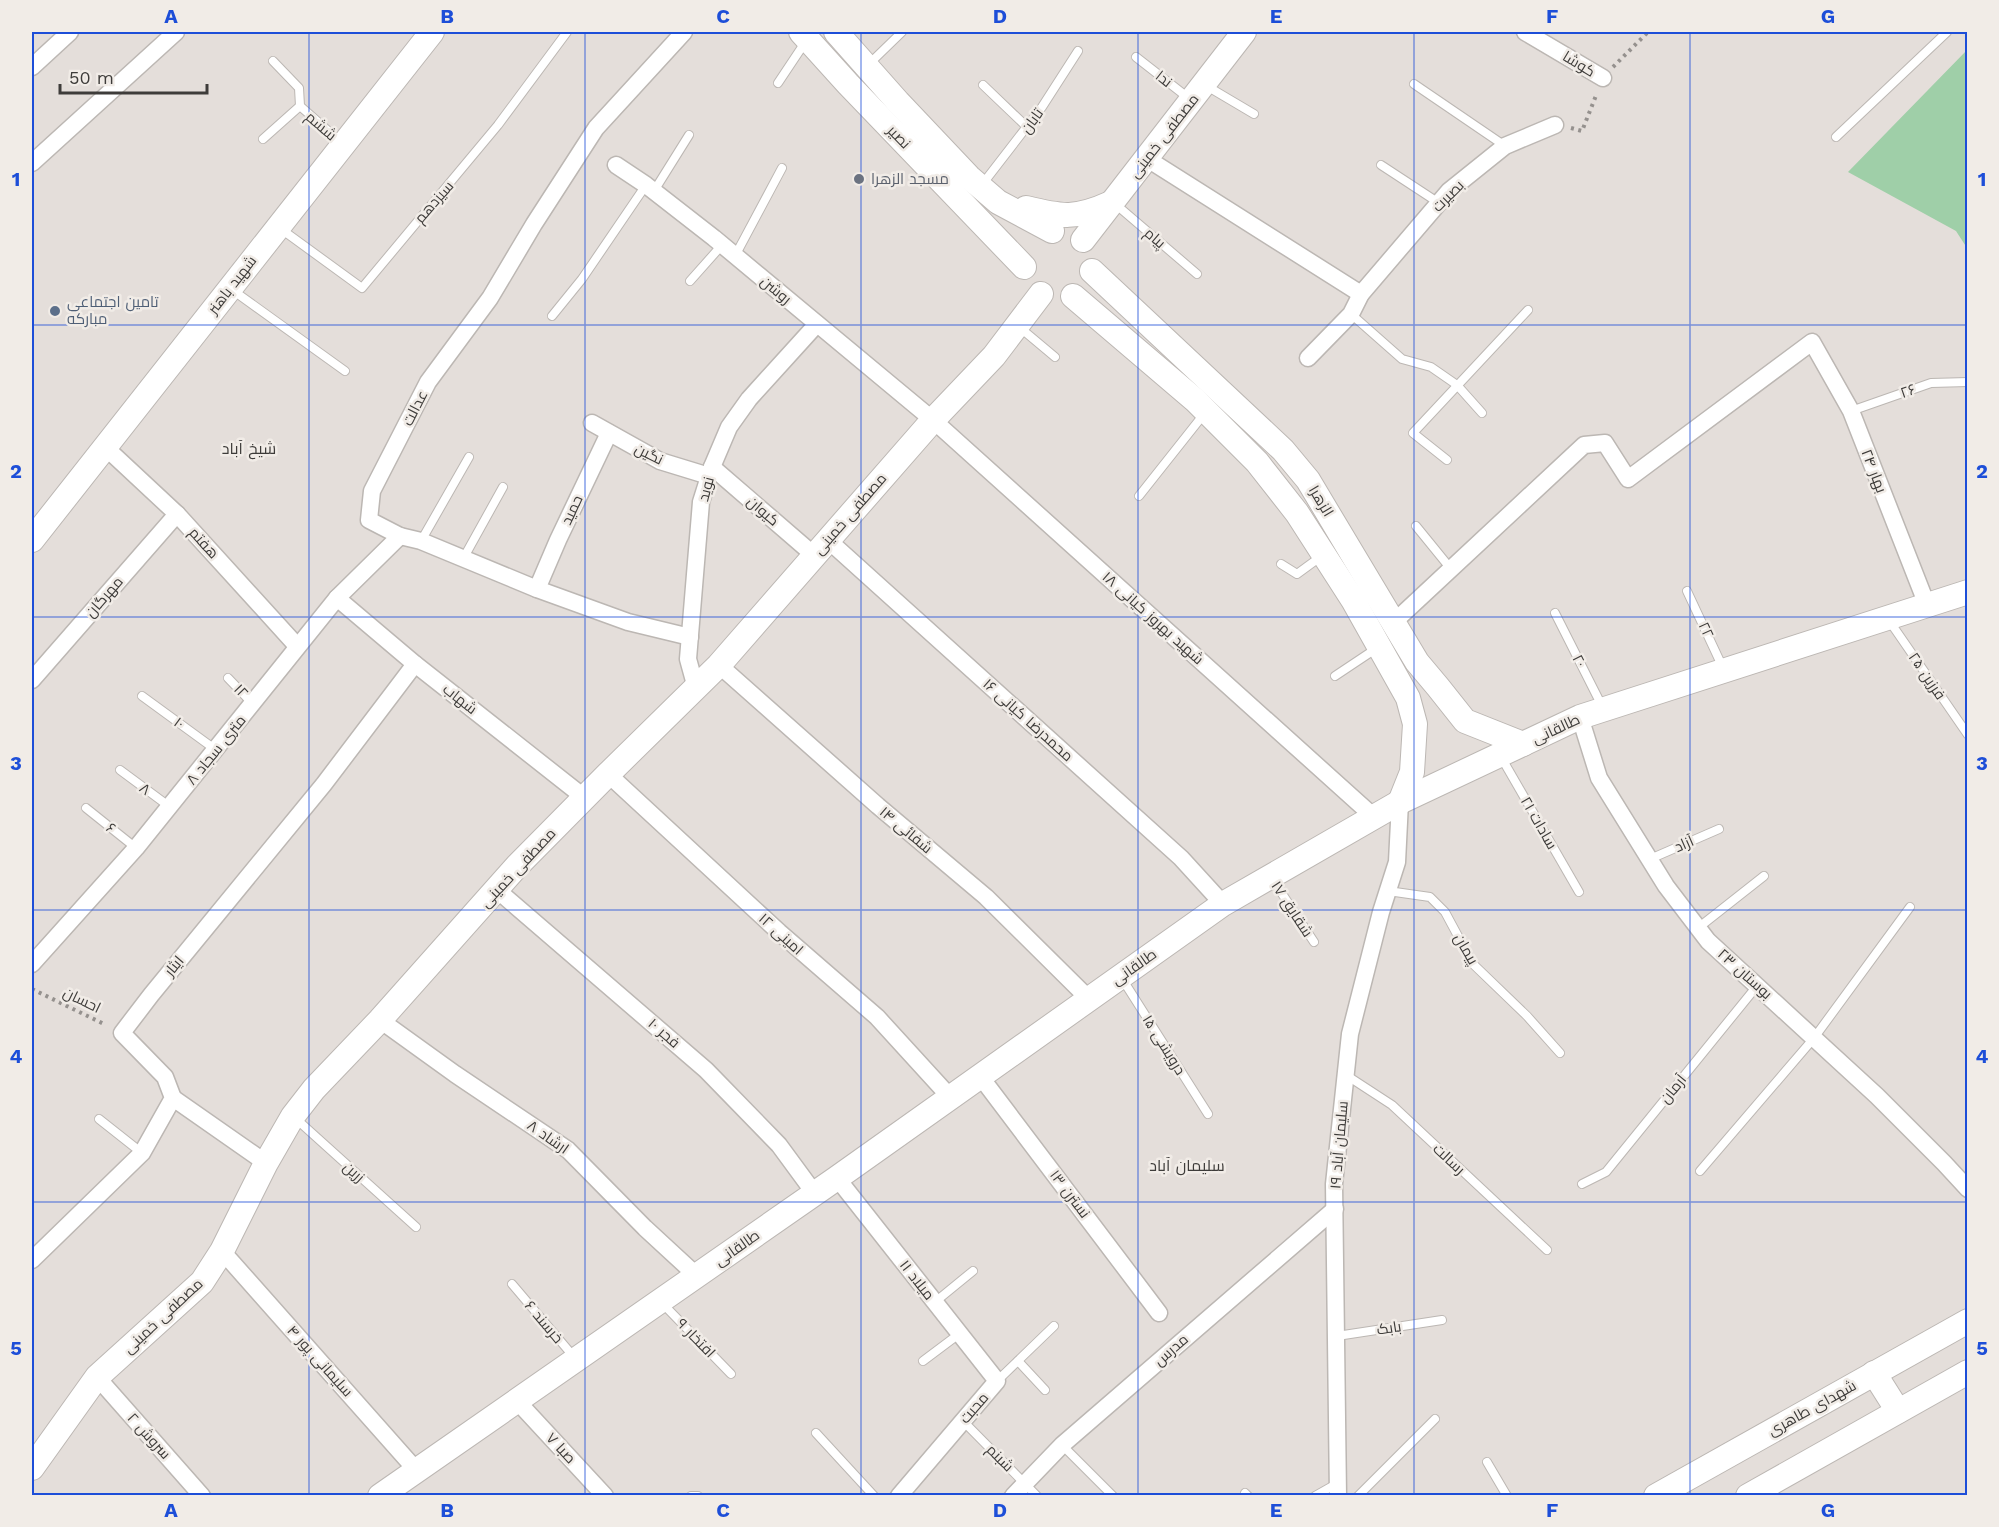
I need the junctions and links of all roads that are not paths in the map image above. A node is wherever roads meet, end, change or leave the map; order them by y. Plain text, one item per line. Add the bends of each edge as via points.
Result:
1 (70, 32) edge
2 (176, 32) edge
3 (432, 32) edge
4 (567, 32) edge
5 (684, 32) edge
6 (836, 32) edge
7 (902, 32) edge
8 (1244, 32) edge
9 (1525, 32) edge
10 (1947, 32) edge
11 (805, 35) edge
12 (1078, 51) dead end
13 (1136, 57) dead end
14 (273, 61) dead end
15 (866, 66) junction
16 (32, 67) edge
17 (1603, 78) dead end
18 (778, 83) dead end
19 (1414, 84) dead end
20 (983, 86) dead end
21 (1197, 92) junction
22 (300, 106) junction
23 (1254, 114) dead end
24 (1555, 125) dead end
25 (1027, 128) junction
26 (689, 135) dead end
27 (1836, 137) dead end
28 (263, 139) dead end
29 (343, 145) junction
30 (1505, 146) junction
31 (1146, 158) junction
32 (32, 163) edge
33 (616, 165) dead end
34 (1380, 165) dead end
35 (782, 168) dead end
36 (650, 188) junction
37 (989, 194) junction
38 (1113, 202) junction
39 (1439, 203) junction
40 (978, 220) junction
41 (278, 227) junction
42 (1052, 231) junction
43 (1083, 240) junction
44 (728, 250) junction
45 (1024, 267) junction
46 (1092, 271) junction
47 (1197, 274) dead end
48 (690, 280) dead end
49 (229, 288) junction
50 (1041, 294) junction
51 (1361, 294) junction
52 (1073, 296) junction
53 (1131, 308) junction
54 (1528, 310) dead end
55 (1351, 314) junction
56 (552, 316) dead end
57 (817, 324) junction
58 (1107, 324) junction
59 (1017, 326) junction
60 (1055, 357) dead end
61 (1308, 358) dead end
62 (345, 371) dead end
63 (1968, 382) edge
64 (1457, 385) junction
65 (1206, 411) junction
66 (1851, 411) junction
67 (1482, 413) dead end
68 (933, 420) junction
69 (592, 423) dead end
70 (609, 433) junction
71 (104, 446) junction
72 (469, 457) dead end
73 (1447, 460) dead end
74 (711, 471) junction
75 (503, 487) dead end
76 (1140, 496) dead end
77 (177, 514) junction
78 (1416, 526) dead end
79 (400, 536) junction
80 (32, 540) edge
81 (421, 541) junction
82 (821, 548) junction
83 (1323, 554) junction
84 (462, 560) junction
85 (1281, 564) dead end
86 (1451, 569) junction
87 (537, 589) junction
88 (1687, 591) dead end
89 (1968, 592) edge
90 (337, 598) junction
91 (1927, 605) junction
92 (1555, 613) dead end
93 (1887, 618) junction
94 (1394, 622) junction
95 (690, 637) junction
96 (297, 646) junction
97 (1380, 646) junction
98 (415, 664) junction
99 (719, 665) junction
100 (1725, 670) junction
101 (1335, 676) dead end
102 (228, 678) dead end
103 (32, 680) edge
104 (1438, 687) junction
105 (696, 688) junction
106 (142, 696) dead end
107 (1408, 698) junction
108 (253, 704) junction
109 (1603, 709) junction
110 (1580, 717) junction
111 (1968, 735) edge
112 (1523, 744) junction
113 (216, 750) junction
114 (1500, 755) junction
115 (120, 770) dead end
116 (608, 774) junction
117 (585, 798) junction
118 (1400, 802) junction
119 (170, 807) junction
120 (86, 808) dead end
121 (1374, 817) junction
122 (1719, 829) dead end
123 (136, 848) junction
124 (1650, 859) junction
125 (1271, 876) junction
126 (1764, 876) dead end
127 (496, 889) junction
128 (1388, 891) junction
129 (1579, 892) dead end
130 (1223, 904) junction
131 (1910, 907) dead end
132 (1698, 928) junction
133 (1314, 942) dead end
134 (32, 964) edge
135 (1121, 976) junction
136 (1757, 986) junction
137 (1089, 999) junction
138 (380, 1020) junction
139 (1814, 1038) junction
140 (1560, 1053) dead end
141 (1346, 1075) junction
142 (980, 1076) junction
143 (950, 1097) junction
144 (173, 1098) junction
145 (1208, 1114) dead end
146 (293, 1116) junction
147 (99, 1119) dead end
148 (142, 1153) junction
149 (266, 1163) junction
150 (1700, 1171) dead end
151 (837, 1178) junction
152 (1582, 1184) dead end
153 (1968, 1189) edge
154 (815, 1194) junction
155 (1335, 1209) junction
156 (416, 1227) dead end
157 (1547, 1250) dead end
158 (222, 1251) junction
159 (32, 1260) edge
160 (973, 1271) dead end
161 (697, 1276) junction
162 (512, 1284) dead end
163 (660, 1301) junction
164 (935, 1302) junction
165 (1159, 1313) dead end
166 (1442, 1320) dead end
167 (1968, 1321) edge
168 (1054, 1326) dead end
169 (959, 1334) junction
170 (1337, 1336) junction
171 (576, 1360) junction
172 (923, 1361) dead end
173 (1018, 1361) junction
174 (1968, 1372) edge
175 (1874, 1373) junction
176 (731, 1374) dead end
177 (97, 1377) junction
178 (997, 1382) junction
179 (1045, 1390) dead end
180 (517, 1401) junction
181 (1898, 1411) junction
182 (1435, 1419) dead end
183 (963, 1421) junction
184 (816, 1433) dead end
185 (1062, 1445) junction
186 (1487, 1462) dead end
187 (32, 1468) edge
188 (1025, 1483) junction
189 (400, 1485) edge
190 (1338, 1489) edge
191 (202, 1496) edge
192 (605, 1496) edge
193 (691, 1496) edge
194 (698, 1496) edge
195 (874, 1496) edge
196 (899, 1496) edge
197 (1013, 1496) edge
198 (1037, 1496) edge
199 (1113, 1496) edge
200 (1315, 1496) edge
201 (1358, 1496) edge
202 (1508, 1496) edge
203 (1656, 1496) edge
204 (1748, 1496) edge

1 - 16 street
2 - 32 street
3 - 29 street, شهید باهنر
4 - 41 lane, سیزدهم via 485,141 362,288
5 - 79 street, عدالت via 596,128 490,298 428,382 372,491 369,520
6 - 15 street
7 - 15 lane
8 - 21 street, مصطفی خمینی
9 - 17 street, کوشا
10 - 27 lane
11 - 18 lane
11 - 40 street, نصیر
12 - 25 lane, تابان
13 - 21 lane, ندا
14 - 22 lane, ششم via 299,88
15 - 37 street
19 - 30 lane
20 - 25 lane
21 - 23 lane, ندا
21 - 31 street, مصطفی خمینی
22 - 28 lane, ششم
22 - 29 lane, ششم
24 - 30 street, بصیرت
25 - 37 lane, تابان
26 - 36 lane
29 - 41 street, شهید باهنر
30 - 39 street, بصیرت
31 - 38 street, مصطفی خمینی
31 - 51 street
33 - 36 street, روشن
34 - 39 lane
35 - 44 lane
36 - 44 street, روشن
36 - 56 lane
37 - 38 street via 1066,216 1089,213
37 - 40 street via 997,209 992,216
37 - 42 street
38 - 43 street, مصطفی خمینی
38 - 47 lane, پیام
39 - 51 street, بصیرت
40 - 45 street, نصیر
41 - 49 street, شهید باهنر
42 - 43 street via 1068,232
42 - 45 street via 1037,237 1027,251
43 - 46 street via 1091,254
44 - 48 lane
44 - 57 street, روشن
45 - 50 street via 1029,282
46 - 52 street via 1086,286
46 - 53 street, الزهرا
49 - 62 lane
49 - 71 street, شهید باهنر
50 - 52 street via 1056,299
50 - 59 street, مصطفی خمینی
51 - 55 street, بصیرت
52 - 58 street, الزهرا
53 - 58 street via 1114,306
53 - 94 street, الزهرا via 1283,450 1308,480
54 - 64 lane
55 - 61 street, بصیرت
55 - 64 lane via 1402,359 1431,368
57 - 68 street, روشن
57 - 74 street, نوید via 749,399 729,427
58 - 65 street, الزهرا
59 - 60 lane
59 - 68 street, مصطفی خمینی
63 - 66 lane, ۲۶ via 1931,383
64 - 67 lane
64 - 73 lane via 1413,433
65 - 76 lane
65 - 83 street, الزهرا via 1257,462
66 - 86 street, بهار ۲۴ via 1812,342 1628,479 1605,443 1584,444
66 - 91 street, بهار ۲۴
68 - 82 street, مصطفی خمینی
68 - 121 street, شهید بهروز کیانی ۱۸
69 - 70 street, نگین
70 - 74 street, نگین via 660,460
70 - 87 street, حمید
71 - 77 street, هفتم
71 - 80 street, شهید باهنر
72 - 81 lane
74 - 82 street, کیوان
74 - 95 street, نوید via 701,502
75 - 84 lane
77 - 96 street, هفتم
77 - 103 street, مهرگان
78 - 86 lane
79 - 81 street, عدالت
79 - 90 street, ۸ متری سجاد
81 - 84 street, عدالت
82 - 99 street, مصطفی خمینی
82 - 130 street, محمدرضا کیانی ۱۶ via 1181,858
83 - 85 lane via 1297,574
83 - 97 street, الزهرا
84 - 87 street, عدالت
86 - 94 street
87 - 95 street, عدالت via 628,622
88 - 100 lane, ۲۲
89 - 91 street, طالقانی
90 - 96 street, ۸ متری سجاد
90 - 98 street, شهاب
91 - 93 street, طالقانی
92 - 109 lane, ۲۰
93 - 100 street, طالقانی
93 - 111 lane, فرزین ۲۵
94 - 104 street, الزهرا via 1417,662
95 - 105 street, نوید via 688,659
96 - 108 street, ۸ متری سجاد
97 - 101 lane
97 - 107 street, الزهرا
98 - 117 street, شهاب
98 - 144 street, ایثار via 324,784 122,1033 165,1077
99 - 105 street, مصطفی خمینی
99 - 137 street, شفائی ۱۴ via 986,897
100 - 109 street, طالقانی
102 - 108 lane, ۱۲
104 - 107 street via 1426,703
104 - 112 street, الزهرا via 1466,721
105 - 116 street, مصطفی خمینی
106 - 113 lane, ۱۰
107 - 118 street, الزهرا via 1415,724 1412,772
108 - 113 street, ۸ متری سجاد
109 - 110 street, طالقانی
110 - 112 street, طالقانی
110 - 124 street, بوستان ۲۳ via 1599,778
112 - 114 street, طالقانی
113 - 119 street, ۸ متری سجاد
114 - 118 street, طالقانی
114 - 129 lane, سادات ۲۱
115 - 119 lane, ۸
116 - 117 street, مصطفی خمینی
116 - 143 street, امینی ۱۲ via 778,932 877,1017
117 - 127 street, مصطفی خمینی
118 - 121 street, طالقانی
118 - 128 street, سلیمان آباد ۱۹ via 1397,862
119 - 123 street, ۸ متری سجاد
120 - 123 lane, ۶
121 - 125 street, طالقانی
122 - 124 lane, آزاد
123 - 134 street, ۸ متری سجاد
124 - 132 street, بوستان ۲۳
125 - 130 street, طالقانی
125 - 133 lane, شقایق ۱۷
126 - 132 lane
127 - 138 street, مصطفی خمینی
127 - 154 street, فجر ۱۰ via 706,1070 779,1145
128 - 140 lane, پیمان via 1430,897 1445,912 1473,964
128 - 141 street, سلیمان آباد ۱۹ via 1350,1034
130 - 135 street, طالقانی
131 - 139 lane
132 - 136 street, بوستان ۲۳
135 - 137 street, طالقانی
135 - 145 lane, درویشی ۱۵
136 - 139 street, بوستان ۲۳
136 - 152 lane, آرمان via 1606,1172
137 - 142 street, طالقانی
138 - 146 street, مصطفی خمینی
138 - 161 street, ارشاد ۸ via 568,1150
139 - 150 lane
139 - 153 street, بوستان ۲۳
141 - 155 street, سلیمان آباد ۱۹ via 1334,1184
141 - 157 lane, رسالت via 1392,1106
142 - 143 street, طالقانی
142 - 165 street, نسترن ۱۳
143 - 151 street, طالقانی
144 - 148 street
144 - 149 street
146 - 149 street, مصطفی خمینی
146 - 156 lane, زرین
147 - 148 lane
148 - 159 street
149 - 158 street, مصطفی خمینی
151 - 154 street, طالقانی
151 - 164 street, میلاد ۱۱
154 - 161 street, طالقانی
155 - 170 street, سلیمان آباد ۱۹
155 - 185 street, مدرس
158 - 177 street, مصطفی خمینی via 202,1282
158 - 189 street, سلیمانی پور ۴
160 - 164 lane
161 - 163 street, طالقانی
162 - 171 lane, خرسند ۶
163 - 171 street, طالقانی
163 - 176 lane, افتخار ۹
164 - 169 street, میلاد ۱۱
166 - 170 lane, بابک
167 - 175 street, شهدای طاهری
168 - 173 lane, محبت
169 - 172 lane
169 - 178 street, میلاد ۱۱
170 - 190 street, سلیمان آباد ۱۹
171 - 180 street, طالقانی
173 - 178 lane, محبت
173 - 179 lane
174 - 181 street
175 - 181 street
175 - 203 street, شهدای طاهری
177 - 187 street, مصطفی خمینی
177 - 191 street, سروش ۲
178 - 183 street, محبت
180 - 189 street, طالقانی
180 - 192 street, صبا ۷
181 - 204 street
182 - 201 lane
183 - 188 lane, شبنم
183 - 196 street, محبت
184 - 195 lane
185 - 188 street, مدرس
185 - 199 lane
186 - 202 lane
188 - 197 street, مدرس
188 - 198 lane, شبنم
190 - 200 lane
193 - 194 lane

